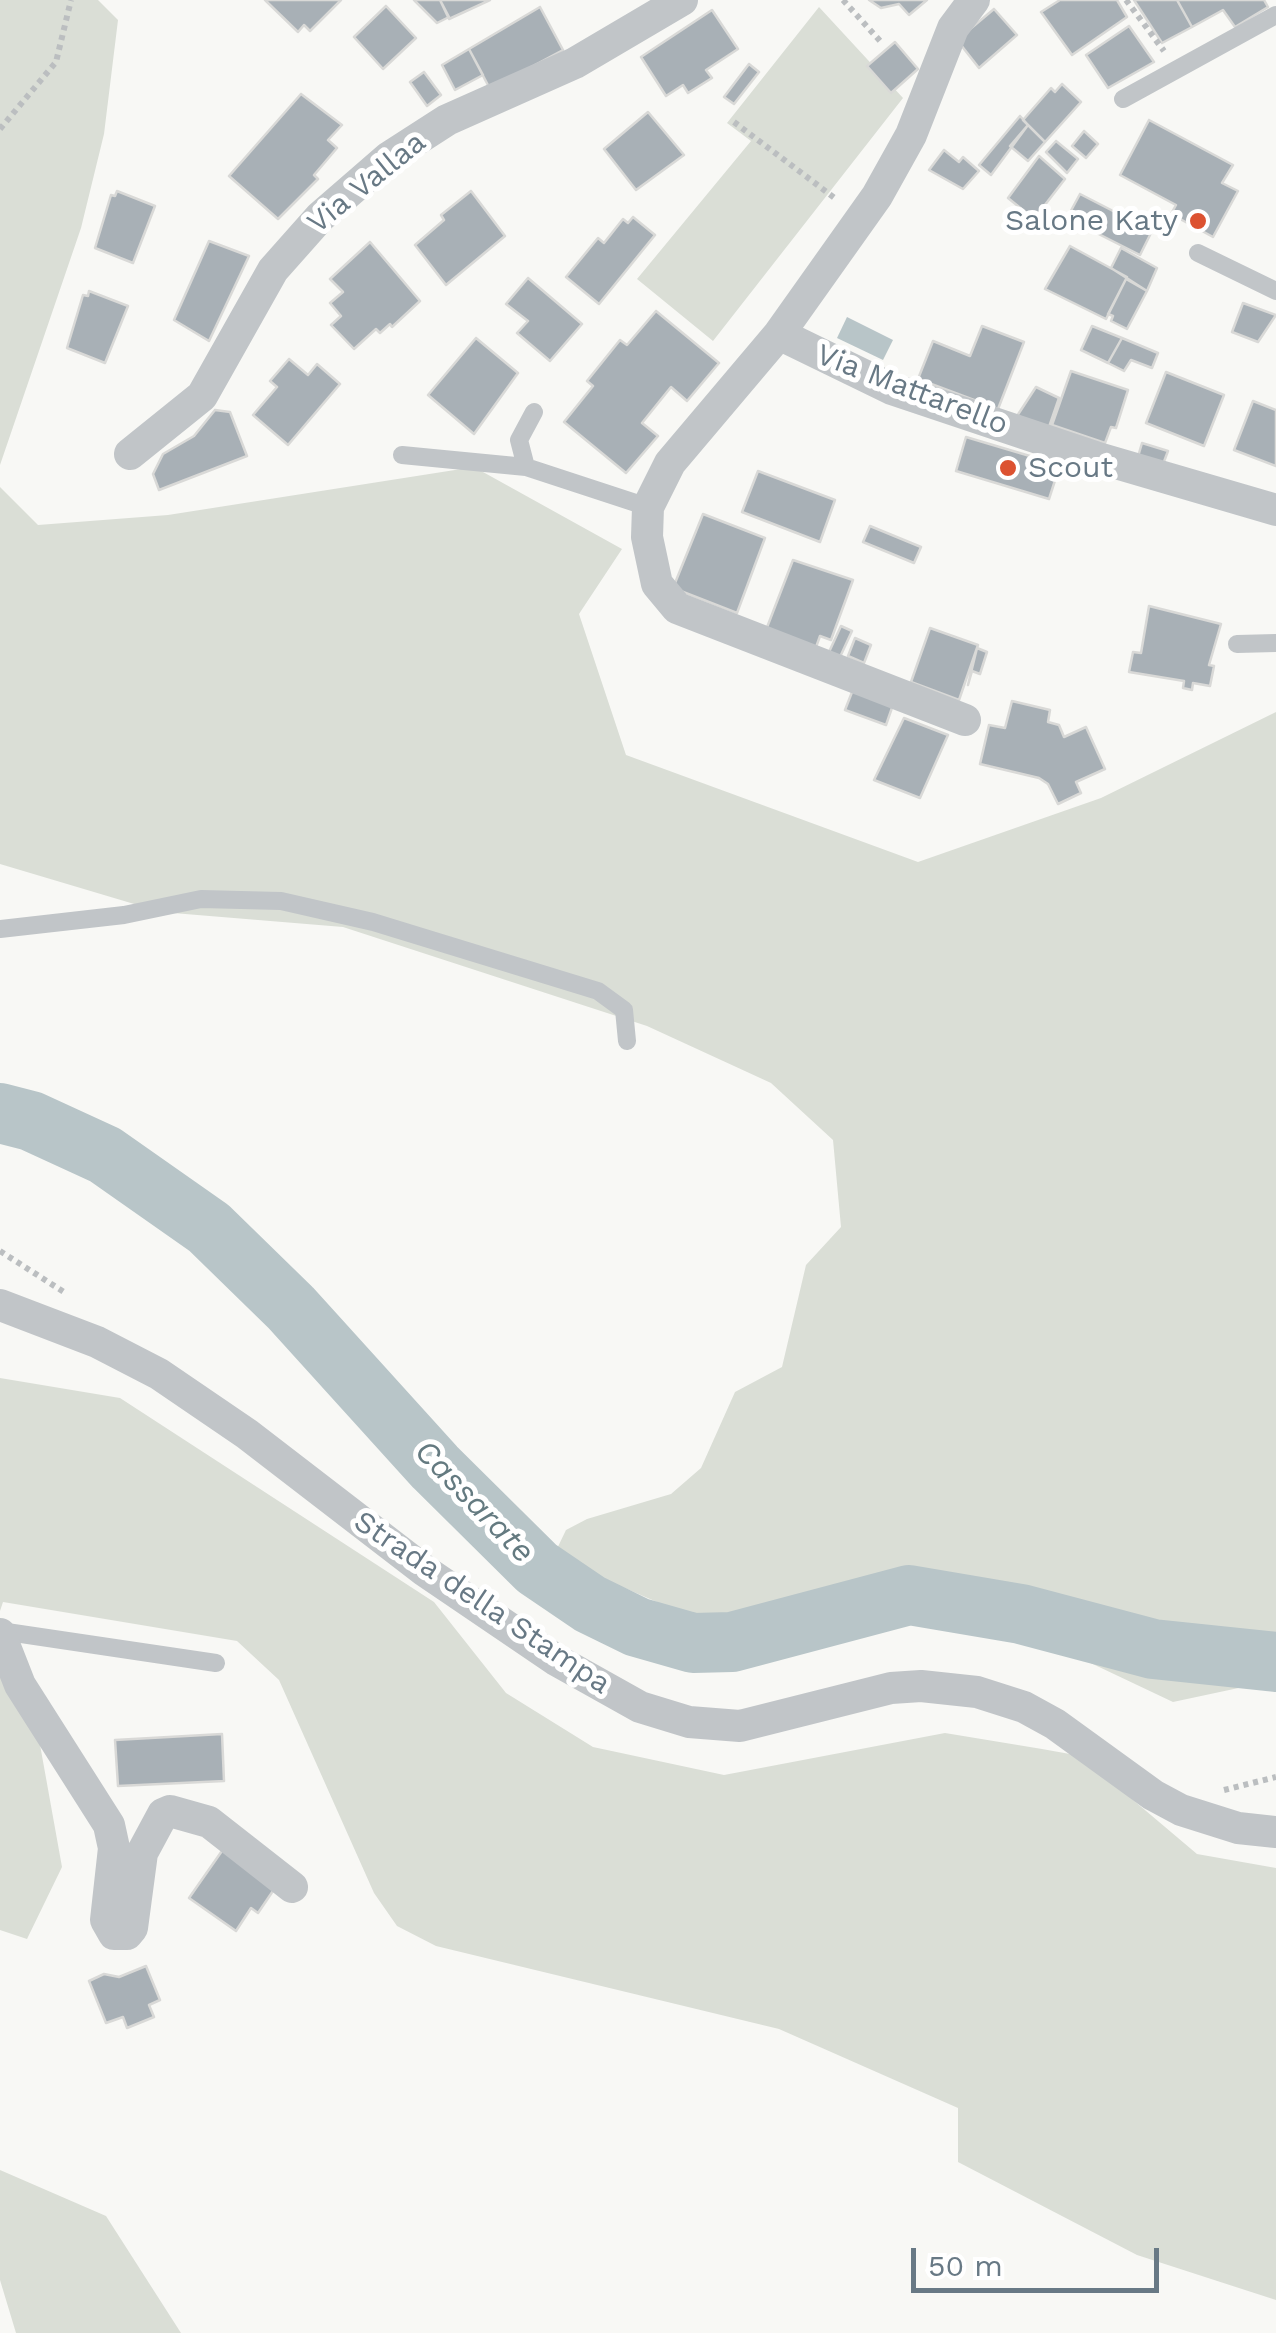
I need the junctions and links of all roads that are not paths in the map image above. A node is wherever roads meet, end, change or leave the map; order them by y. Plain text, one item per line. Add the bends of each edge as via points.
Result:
1 (682, 0) edge
2 (974, 0) edge
3 (1276, 15) edge
4 (1124, 99) dead end
5 (1198, 253) dead end
6 (1276, 291) edge
7 (779, 334) junction
8 (534, 412) dead end
9 (130, 454) dead end
10 (402, 455) dead end
11 (526, 467) junction
12 (648, 506) junction
13 (1276, 510) edge
14 (1276, 643) edge
15 (1237, 644) dead end
16 (964, 720) dead end
17 (0, 929) edge
18 (627, 1042) dead end
19 (0, 1306) edge
20 (0, 1633) edge
21 (216, 1662) dead end
22 (1276, 1832) edge
23 (292, 1887) dead end

1 - 9 street, Via Vallaa via 575,62 448,120 388,158 273,270 202,396
2 - 7 street via 953,28 911,135
3 - 4 lane
5 - 6 lane
7 - 12 street via 670,462
7 - 13 street, Via Mattarello via 892,389
8 - 11 lane via 519,440
10 - 11 lane
11 - 12 lane
12 - 16 street via 652,572 670,602
14 - 15 lane
17 - 18 lane via 201,899 281,901 598,991 624,1010
19 - 22 street, Strada della Stampa via 97,1342 159,1374 425,1571 556,1660 640,1707 689,1722 740,1726 891,1688 978,1692 1055,1724 1181,1810
20 - 21 lane
20 - 23 street via 20,1685 109,1825 114,1848 106,1920 114,1934 132,1928 142,1853 170,1811 209,1822

